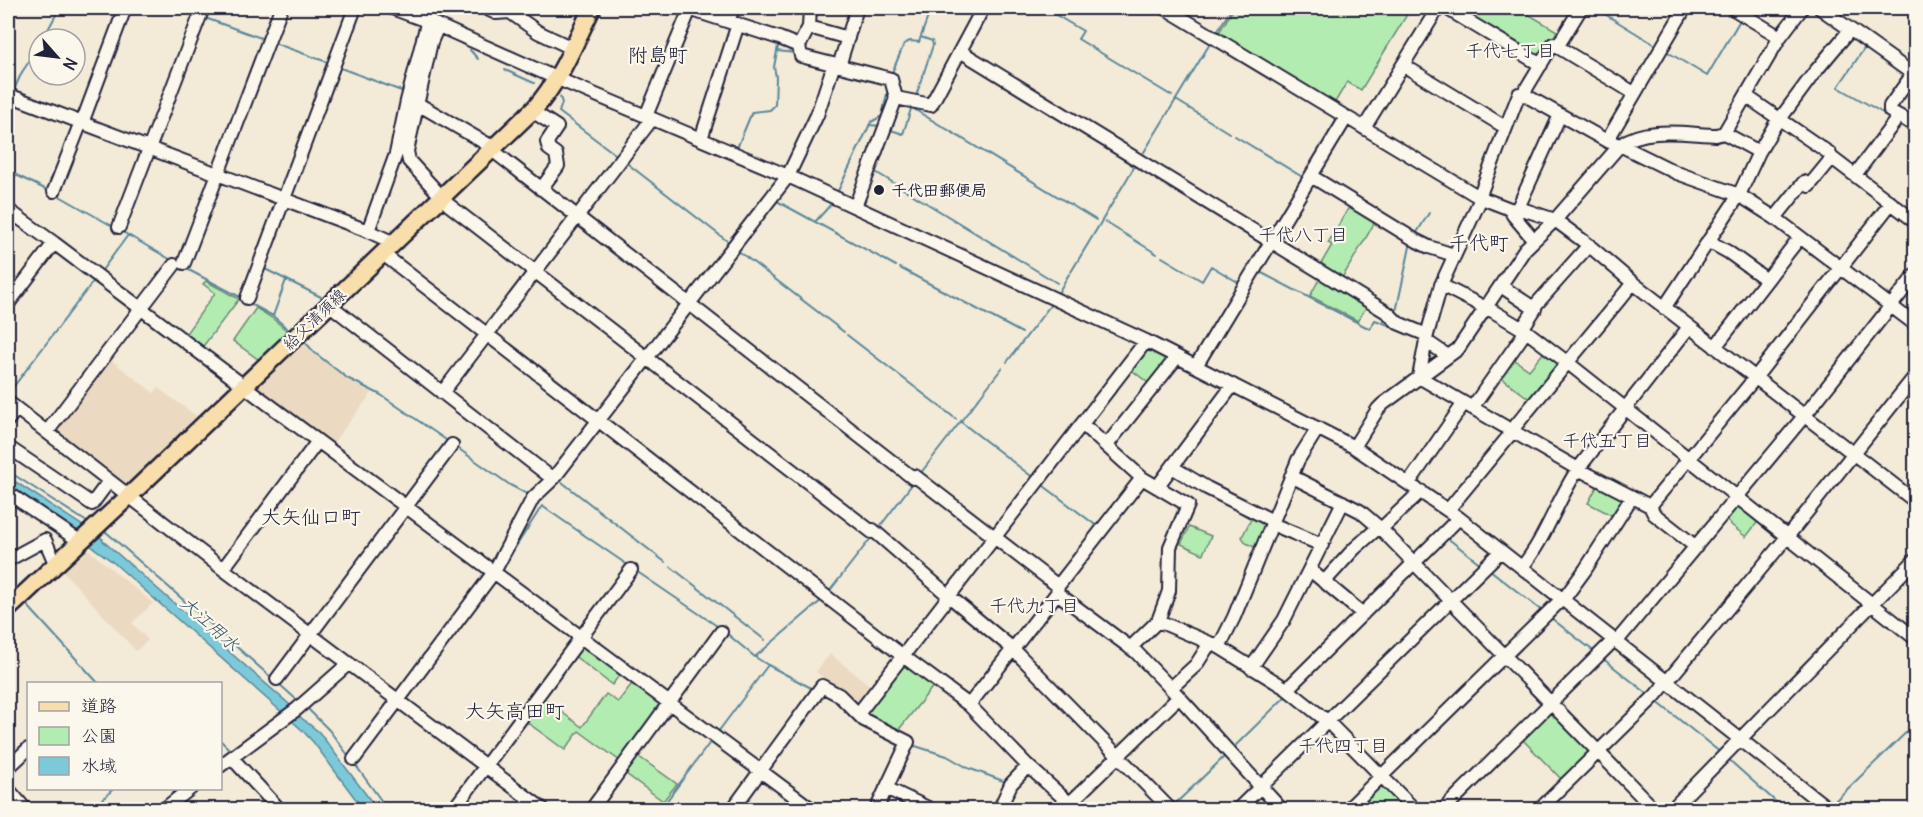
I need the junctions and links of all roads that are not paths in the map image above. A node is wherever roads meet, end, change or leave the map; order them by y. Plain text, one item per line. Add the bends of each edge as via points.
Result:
1 (125, 8) edge
2 (203, 8) edge
3 (281, 8) edge
4 (355, 8) edge
5 (392, 8) edge
6 (431, 8) edge
7 (485, 8) edge
8 (592, 8) edge
9 (688, 8) edge
10 (733, 8) edge
11 (810, 8) edge
12 (857, 8) edge
13 (983, 8) edge
14 (1165, 8) edge
15 (1438, 8) edge
16 (1446, 8) edge
17 (1581, 8) edge
18 (1685, 8) edge
19 (1732, 8) edge
20 (1802, 8) edge
21 (1820, 8) edge
22 (433, 23) junction
23 (733, 23) junction
24 (809, 27) junction
25 (1850, 30) junction
26 (1780, 37) junction
27 (848, 38) junction
28 (799, 46) junction
29 (1557, 46) junction
30 (572, 48) junction
31 (960, 51) junction
32 (837, 65) junction
33 (1403, 65) junction
34 (1541, 65) junction
35 (558, 79) junction
36 (1634, 93) junction
37 (1523, 94) junction
38 (1746, 96) junction
39 (14, 97) dead end
40 (896, 98) junction
41 (412, 103) junction
42 (532, 111) junction
43 (1560, 115) junction
44 (649, 117) junction
45 (1899, 117) junction
46 (1346, 118) junction
47 (1780, 119) junction
48 (81, 123) junction
49 (1916, 126) edge
50 (1505, 127) junction
51 (1364, 128) junction
52 (1724, 133) junction
53 (701, 139) junction
54 (1606, 141) junction
55 (1620, 145) junction
56 (149, 148) junction
57 (493, 149) junction
58 (1759, 152) junction
59 (1832, 158) junction
60 (218, 174) junction
61 (1855, 175) junction
62 (788, 176) junction
63 (1311, 176) junction
64 (541, 189) junction
65 (54, 191) dead end
66 (1739, 195) junction
67 (442, 197) junction
68 (1480, 197) junction
69 (284, 199) junction
70 (1891, 203) junction
71 (855, 207) junction
72 (1513, 209) junction
73 (8, 210) edge
74 (578, 218) junction
75 (1775, 218) junction
76 (1555, 220) junction
77 (1916, 222) edge
78 (119, 227) dead end
79 (368, 231) junction
80 (1800, 237) junction
81 (1534, 240) junction
82 (1272, 241) junction
83 (1708, 241) junction
84 (54, 243) junction
85 (1589, 245) junction
86 (389, 248) junction
87 (1454, 255) junction
88 (1840, 268) junction
89 (534, 274) junction
90 (1916, 274) edge
91 (1767, 280) junction
92 (1633, 283) junction
93 (1441, 285) junction
94 (1501, 286) junction
95 (247, 298) dead end
96 (8, 304) edge
97 (689, 304) junction
98 (330, 305) junction
99 (1891, 306) junction
100 (141, 308) junction
101 (1486, 308) junction
102 (1533, 308) junction
103 (1664, 308) junction
104 (1916, 325) edge
105 (1689, 327) junction
106 (1524, 330) junction
107 (487, 334) junction
108 (1427, 338) junction
109 (1146, 341) junction
110 (1715, 347) junction
111 (1448, 356) junction
112 (1177, 357) junction
113 (645, 360) junction
114 (1568, 363) junction
115 (1196, 366) junction
116 (1916, 375) edge
117 (1419, 376) junction
118 (1755, 378) junction
119 (1233, 385) junction
120 (244, 387) junction
121 (442, 393) junction
122 (12, 405) edge
123 (1468, 405) junction
124 (1626, 408) junction
125 (1805, 415) junction
126 (8, 420) edge
127 (598, 421) junction
128 (1082, 424) junction
129 (1318, 428) junction
130 (1512, 431) junction
131 (47, 432) junction
132 (318, 441) junction
133 (452, 445) dead end
134 (1107, 446) junction
135 (8, 447) edge
136 (1354, 447) junction
137 (1854, 454) junction
138 (1689, 459) junction
139 (1172, 466) junction
140 (1578, 469) junction
141 (1291, 476) junction
142 (1142, 478) junction
143 (553, 479) junction
144 (109, 481) junction
145 (1409, 483) junction
146 (1156, 487) junction
147 (1421, 491) junction
148 (8, 493) edge
149 (129, 496) junction
150 (1632, 497) junction
151 (1738, 497) junction
152 (1343, 502) junction
153 (1916, 502) edge
154 (1650, 506) junction
155 (406, 507) junction
156 (1448, 510) junction
157 (1459, 518) junction
158 (1273, 523) junction
159 (1380, 528) junction
160 (86, 537) junction
161 (994, 537) junction
162 (1787, 537) junction
163 (1322, 545) junction
164 (1696, 547) junction
165 (1501, 551) junction
166 (1916, 559) edge
167 (8, 560) edge
168 (1414, 563) junction
169 (56, 565) junction
170 (1522, 567) junction
171 (222, 569) junction
172 (631, 570) dead end
173 (1310, 570) junction
174 (494, 572) junction
175 (1324, 582) junction
176 (1058, 589) junction
177 (949, 596) junction
178 (1563, 599) junction
179 (1451, 600) junction
180 (1871, 604) junction
181 (8, 609) edge
182 (1363, 614) junction
183 (1158, 621) junction
184 (721, 632) dead end
185 (310, 635) junction
186 (581, 637) junction
187 (1916, 639) edge
188 (1615, 640) junction
189 (1214, 645) junction
190 (1130, 648) junction
191 (1013, 649) junction
192 (903, 656) junction
193 (1505, 656) junction
194 (348, 664) junction
195 (1251, 668) junction
196 (277, 679) dead end
197 (1667, 681) junction
198 (1287, 689) junction
199 (1175, 693) junction
200 (398, 700) junction
201 (669, 702) junction
202 (1551, 703) junction
203 (969, 705) junction
204 (858, 714) junction
205 (1327, 721) junction
206 (1741, 739) junction
207 (27, 749) edge
208 (1598, 752) junction
209 (1118, 756) junction
210 (232, 758) junction
211 (354, 759) dead end
212 (222, 765) edge
213 (486, 766) junction
214 (1028, 766) junction
215 (8, 768) edge
216 (760, 771) junction
217 (1382, 775) junction
218 (1260, 787) junction
219 (886, 788) junction
220 (8, 789) edge
221 (190, 790) edge
222 (1074, 806) edge
223 (26, 810) edge
224 (163, 810) edge
225 (280, 810) edge
226 (453, 810) edge
227 (544, 810) edge
228 (591, 810) edge
229 (732, 810) edge
230 (813, 810) edge
231 (876, 810) edge
232 (932, 810) edge
233 (999, 810) edge
234 (1171, 810) edge
235 (1237, 810) edge
236 (1282, 810) edge
237 (1347, 810) edge
238 (1415, 810) edge
239 (1443, 810) edge
240 (1539, 810) edge
241 (1654, 810) edge
242 (1671, 810) edge
243 (1830, 810) edge

1 - 48 street
2 - 56 street
3 - 60 street
4 - 69 street
5 - 22 street
6 - 22 street
7 - 30 street via 510,12 538,32
8 - 30 main road, 給父清須線
9 - 23 street
9 - 44 street
10 - 23 street
11 - 24 street
12 - 27 street
13 - 31 street
14 - 46 street
15 - 33 street
16 - 34 street
17 - 29 street
18 - 36 street
19 - 26 street
20 - 26 street
21 - 25 street
22 - 35 street
22 - 41 street
23 - 28 street
23 - 53 street
24 - 27 street
24 - 28 street
25 - 45 street via 1913,74 1890,106 1890,111
25 - 47 street
26 - 38 street
27 - 32 street
28 - 32 street via 801,56
29 - 34 street via 1553,44
29 - 36 street
30 - 35 main road, 給父清須線
31 - 40 street via 931,105
31 - 82 street
32 - 40 street via 891,79
32 - 62 street
33 - 50 street
33 - 51 street
34 - 37 street
35 - 42 main road, 給父清須線
35 - 44 street
36 - 54 street
37 - 43 street
37 - 50 street via 1519,94
38 - 47 street
38 - 52 street
39 - 48 street
40 - 71 street
41 - 57 street
41 - 67 street via 407,156
41 - 79 street
42 - 57 main road, 給父清須線
42 - 64 street via 557,127 547,142 556,154 558,166
43 - 54 street
43 - 72 street
44 - 53 street
44 - 74 street
45 - 49 street
45 - 61 street
46 - 51 street
46 - 63 street
47 - 58 street
47 - 59 street
48 - 56 street
48 - 65 street
50 - 68 street
51 - 68 street
52 - 55 street via 1641,134
52 - 58 street
53 - 62 street
54 - 55 street
55 - 66 street via 1677,173
55 - 76 street
56 - 60 street
56 - 78 street
57 - 64 street
57 - 67 main road, 給父清須線
58 - 66 street
59 - 61 street
59 - 75 street via 1809,186 1804,182
60 - 69 street
60 - 100 street via 179,264
61 - 70 street
62 - 71 street
62 - 97 street
63 - 82 street
63 - 87 street via 1417,241
64 - 74 street
66 - 75 street
66 - 83 street
67 - 86 main road, 給父清須線
67 - 89 street
68 - 72 street
68 - 87 street
69 - 79 street
69 - 95 street
70 - 77 street
70 - 88 street
71 - 109 street
72 - 76 street
72 - 81 street via 1513,216
73 - 84 street
74 - 89 street
74 - 97 street
75 - 80 street
76 - 81 street
76 - 85 street
79 - 86 street
80 - 88 street
80 - 91 street
81 - 94 street
82 - 108 street
82 - 115 street
83 - 91 street
83 - 103 street
84 - 96 street
84 - 100 street
85 - 92 street
85 - 102 street
86 - 98 main road, 給父清須線
86 - 107 street
87 - 93 street
88 - 99 street
88 - 118 street
89 - 107 street
89 - 113 street
90 - 99 street
91 - 110 street
92 - 103 street
92 - 114 street
93 - 101 street
93 - 108 street
94 - 101 street
94 - 102 street
97 - 113 street
97 - 161 street
98 - 120 main road, 給父清須線
98 - 121 street
99 - 104 street
99 - 125 street
100 - 120 street
100 - 131 street
101 - 106 street
101 - 111 street via 1458,349
102 - 106 street
103 - 105 street
105 - 110 street
105 - 124 street
106 - 114 street
106 - 123 street
107 - 121 street
107 - 127 street
108 - 111 street
108 - 117 street
109 - 112 street
109 - 128 street
110 - 118 street
111 - 117 street
112 - 115 street
112 - 134 street
113 - 127 street
113 - 177 street via 872,531
114 - 124 street
114 - 130 street
115 - 119 street
116 - 137 street
117 - 123 street
117 - 136 street via 1378,409
118 - 125 street
118 - 138 street
119 - 129 street
119 - 139 street
120 - 132 street
120 - 149 main road, 給父清須線
121 - 143 street
122 - 126 street
122 - 131 street
123 - 130 street
123 - 145 street
124 - 138 street
124 - 140 street
125 - 137 street
125 - 151 street
127 - 143 street
127 - 192 street
128 - 134 street
128 - 161 street
129 - 136 street
129 - 141 street
130 - 140 street
130 - 156 street
131 - 144 street
132 - 155 street
132 - 171 street
133 - 155 street
134 - 142 street
135 - 144 street via 92,504
136 - 145 street
137 - 153 street
137 - 162 street
138 - 151 street
138 - 154 street
139 - 146 street
139 - 158 street
140 - 150 street
140 - 170 street via 1536,550
141 - 152 street
141 - 158 street
142 - 146 street
142 - 176 street
143 - 174 street via 533,498
144 - 149 street
145 - 147 street
146 - 183 street via 1188,505 1170,548 1169,591
147 - 156 street
147 - 159 street
148 - 160 street
149 - 160 main road, 給父清須線
149 - 171 street
150 - 154 street
150 - 178 street
151 - 162 street
151 - 164 street
152 - 159 street
152 - 163 street
154 - 164 street via 1654,514
155 - 174 street
155 - 185 street
156 - 157 street
157 - 165 street
157 - 168 street
158 - 163 street
158 - 189 street via 1234,617
159 - 168 street
159 - 175 street
160 - 169 main road, 給父清須線
161 - 176 street
161 - 177 street
162 - 180 street
162 - 197 street
163 - 173 street
164 - 188 street
165 - 170 street
165 - 179 street
166 - 180 street
167 - 169 street via 45,540
168 - 179 street
168 - 182 street
169 - 181 main road, 給父清須線
170 - 178 street
171 - 185 street
172 - 186 street
173 - 175 street
173 - 195 street via 1284,620
174 - 186 street
174 - 200 street
175 - 182 street
176 - 190 street
176 - 191 street
177 - 191 street
177 - 192 street
178 - 188 street
178 - 193 street
179 - 193 street
179 - 205 street
180 - 187 street
180 - 206 street
182 - 198 street
183 - 189 street
183 - 190 street
184 - 201 street
185 - 194 street
185 - 196 street
186 - 201 street
186 - 213 street
188 - 197 street
188 - 202 street
189 - 195 street
189 - 199 street
190 - 199 street
191 - 203 street
191 - 209 street
192 - 203 street
192 - 204 street
193 - 202 street
193 - 217 street
194 - 200 street
194 - 210 street
195 - 198 street
197 - 206 street
197 - 208 street
198 - 205 street
199 - 209 street
199 - 218 street
200 - 211 street
200 - 213 street
201 - 216 street
201 - 228 street
202 - 208 street
202 - 239 street
203 - 214 street
204 - 216 street via 839,695 822,686
204 - 219 street via 908,742
205 - 217 street
205 - 218 street
206 - 242 street
206 - 243 street
207 - 215 street
208 - 240 street
208 - 241 street
209 - 222 street
209 - 234 street
210 - 212 street
210 - 225 street
213 - 226 street
213 - 227 street
214 - 222 street
214 - 233 street via 1011,784
216 - 229 street
216 - 230 street
217 - 237 street
217 - 238 street
218 - 235 street
218 - 236 street
219 - 231 street
219 - 232 street
220 - 223 street
221 - 224 street

